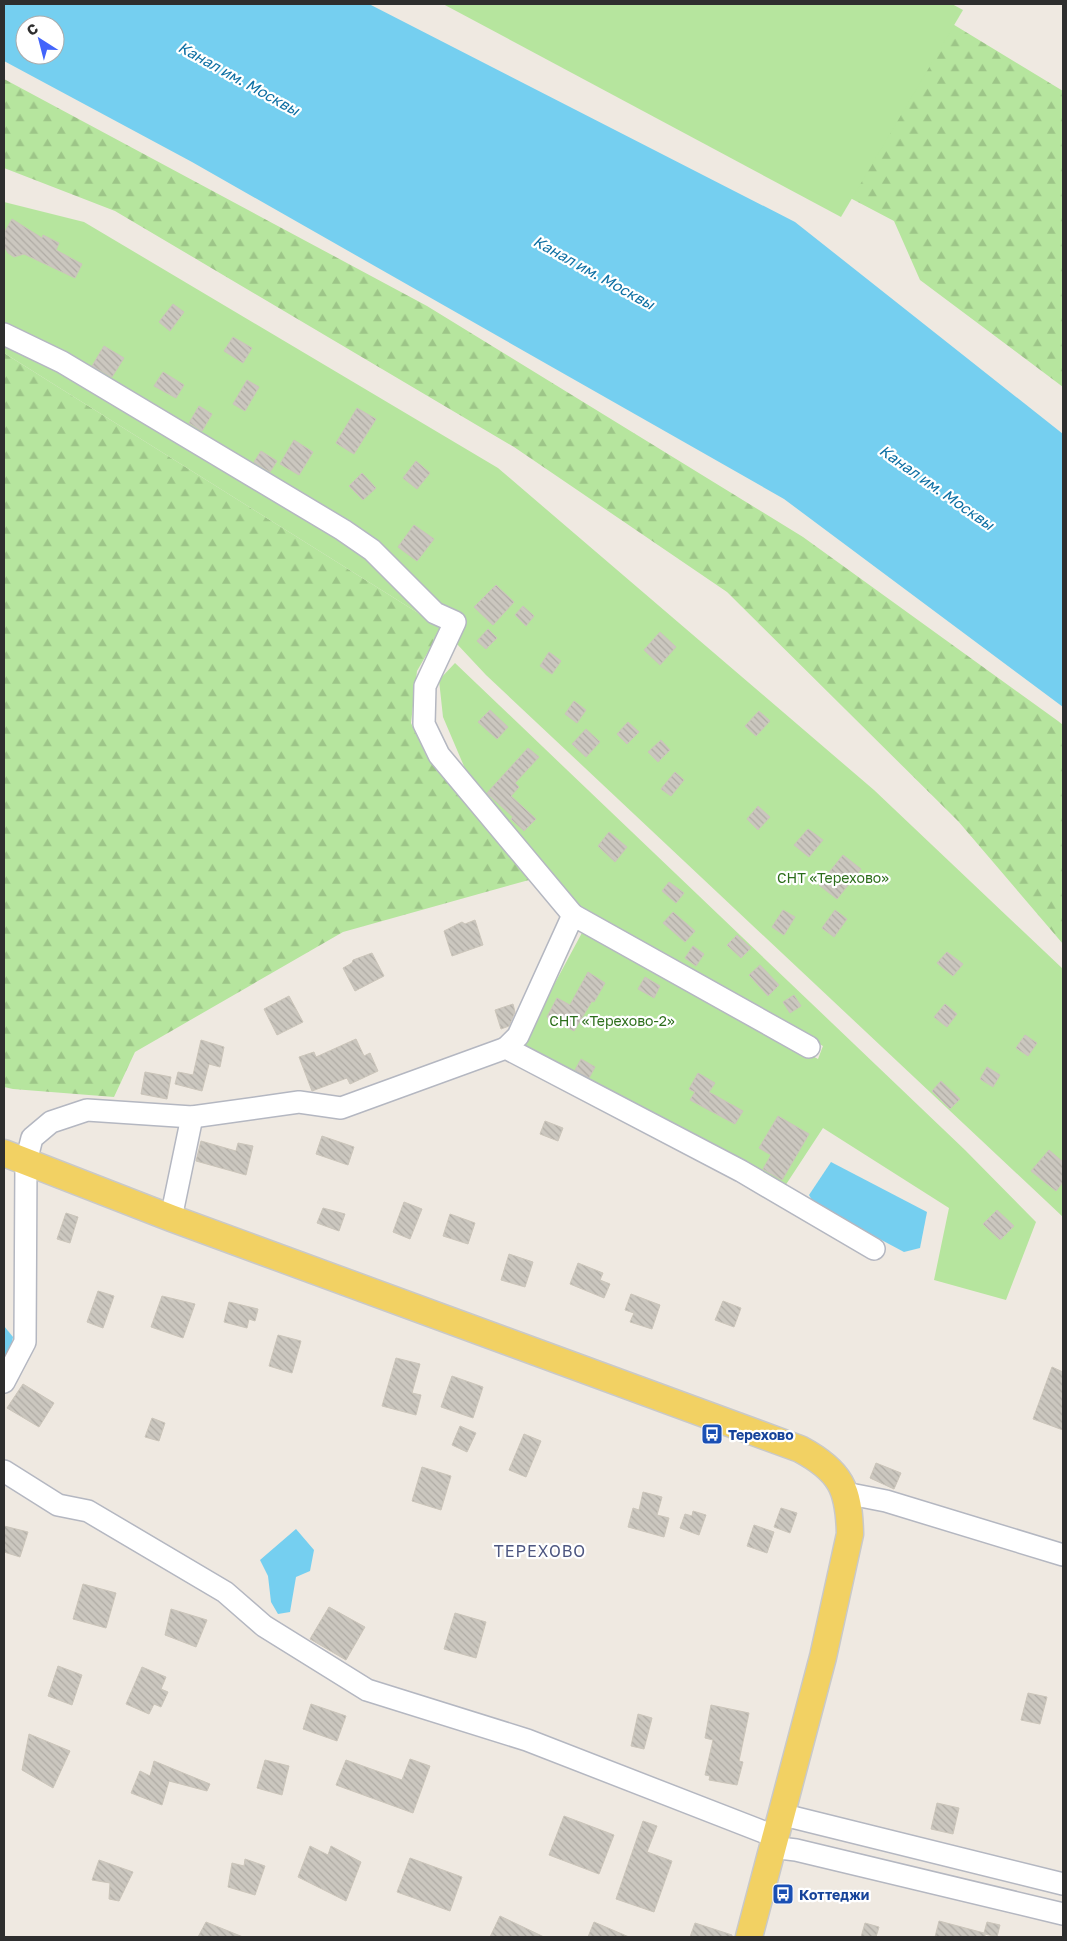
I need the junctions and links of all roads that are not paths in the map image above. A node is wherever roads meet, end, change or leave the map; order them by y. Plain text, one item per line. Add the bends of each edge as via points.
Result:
1 (4, 334) edge
2 (573, 916) junction
3 (809, 1047) dead end
4 (506, 1048) junction
5 (192, 1116) junction
6 (15, 1157) edge
7 (171, 1218) junction
8 (874, 1250) dead end
9 (4, 1382) edge
10 (4, 1471) edge
11 (845, 1493) junction
12 (1063, 1555) edge
13 (775, 1832) junction
14 (1063, 1884) edge
15 (1063, 1914) edge
16 (749, 1937) edge

1 - 2 street via 62,362 343,530 372,550 435,613 456,622 425,686 424,724 439,755
2 - 3 street
2 - 4 street via 518,1036
4 - 5 street via 341,1108 299,1102
4 - 8 street via 741,1171
5 - 6 street via 87,1110 51,1122
5 - 7 street
6 - 7 main road
6 - 9 street via 25,1342
7 - 11 main road via 800,1449 822,1461 839,1479
10 - 13 street via 58,1505 88,1511 225,1592 264,1626 367,1690 527,1740
11 - 12 street via 886,1501
11 - 13 main road via 850,1534 823,1657
13 - 14 street
13 - 15 street via 796,1850
13 - 16 main road

